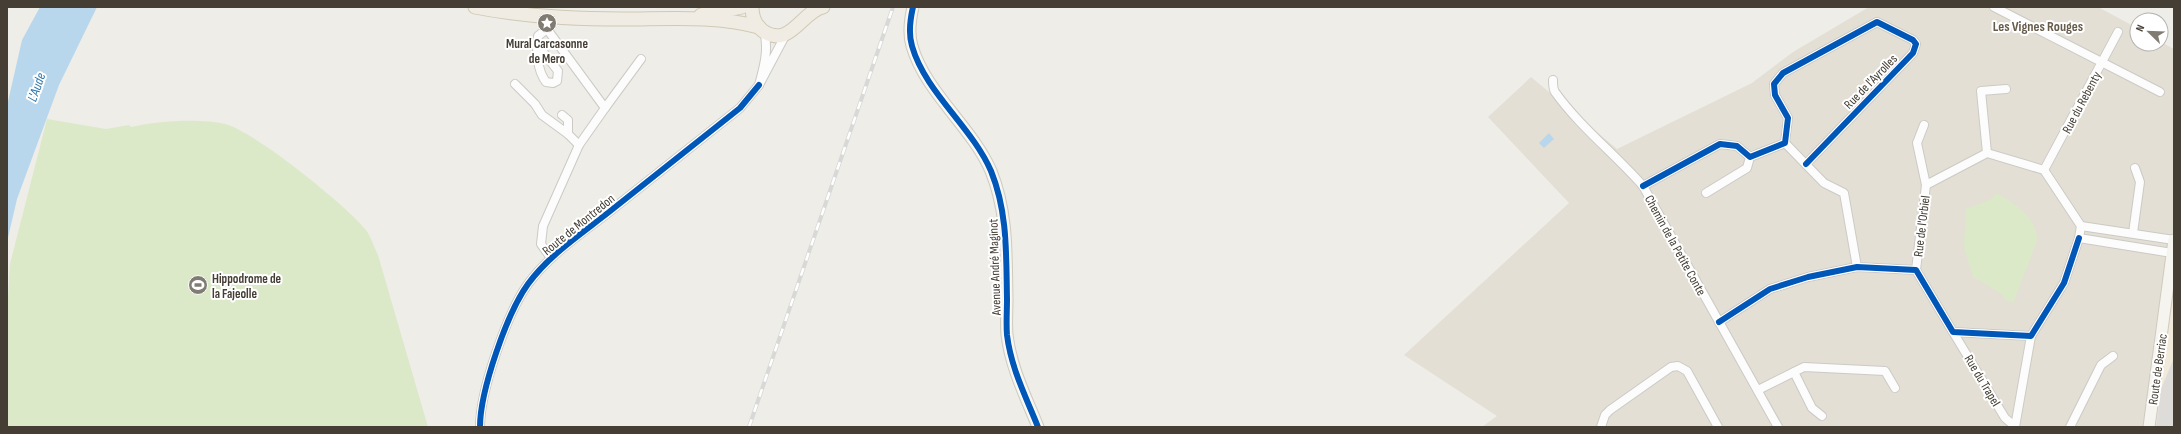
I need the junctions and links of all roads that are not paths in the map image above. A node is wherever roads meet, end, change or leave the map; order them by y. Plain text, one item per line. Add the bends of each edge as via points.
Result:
1 (475, 7) edge
2 (742, 7) edge
3 (752, 7) edge
4 (823, 7) edge
5 (913, 7) edge
6 (1994, 7) edge
7 (804, 13) edge
8 (682, 18) junction
9 (761, 29) junction
10 (2118, 32) dead end
11 (786, 34) junction
12 (537, 44) dead end
13 (641, 59) dead end
14 (2103, 62) junction
15 (1553, 80) dead end
16 (515, 84) dead end
17 (759, 85) junction
18 (2006, 89) dead end
19 (2160, 92) dead end
20 (605, 108) junction
21 (562, 115) dead end
22 (1924, 125) dead end
23 (568, 134) junction
24 (1785, 143) junction
25 (579, 144) junction
26 (1987, 153) junction
27 (1750, 157) junction
28 (1806, 164) junction
29 (2135, 168) dead end
30 (2044, 170) junction
31 (1926, 185) junction
32 (1643, 186) junction
33 (1706, 193) dead end
34 (2081, 226) junction
35 (2133, 234) junction
36 (2079, 238) junction
37 (2174, 240) edge
38 (2172, 253) junction
39 (551, 258) junction
40 (1857, 267) junction
41 (1916, 270) junction
42 (1718, 322) junction
43 (1953, 332) junction
44 (2031, 336) junction
45 (2113, 356) dead end
46 (1794, 372) junction
47 (1895, 388) dead end
48 (1758, 390) junction
49 (1822, 416) dead end
50 (2015, 425) edge
51 (480, 427) edge
52 (1038, 427) edge
53 (1601, 427) edge
54 (1718, 427) edge
55 (1778, 427) edge
56 (2070, 427) edge
57 (2149, 427) edge

1 - 8 main road via 566,17
2 - 8 main road
3 - 9 main road via 754,21
4 - 7 main road
5 - 52 street, Avenue André Maginot via 909,26 912,46 923,70 980,150 1001,202 1006,231 1007,335 1013,367
6 - 14 street
7 - 11 main road via 793,31
8 - 9 main road via 747,24
9 - 11 main road via 778,36
9 - 17 street via 766,41 765,65
10 - 14 street, Rue du Rebenty
11 - 17 street
12 - 20 street via 538,36 547,29
13 - 20 street
14 - 19 street
14 - 30 street, Rue du Rebenty
15 - 32 street, Chemin de la Petite Conte via 1554,90
16 - 23 street via 542,114
17 - 39 street, Route de Montredon via 740,108
18 - 26 street via 1981,91
20 - 25 street
21 - 23 street via 568,120
22 - 31 street via 1917,143
23 - 25 street
24 - 27 street
24 - 28 street
24 - 28 street, Rue de l'Ayrolles via 1788,118 1775,95 1774,84 1783,73 1877,22 1913,40 1916,44 1913,53
25 - 39 street via 543,226 541,244
26 - 30 street
26 - 31 street, Rue de l'Orbiel
27 - 32 street via 1738,146 1720,144
27 - 33 street via 1747,168
28 - 40 street via 1827,186 1844,193
29 - 35 street via 2140,182
30 - 34 street
31 - 41 street, Rue de l'Orbiel
32 - 42 street, Chemin de la Petite Conte
34 - 35 street
34 - 36 street
35 - 37 street
36 - 38 street
36 - 44 street via 2064,283
37 - 38 street, Route de Berriac
38 - 57 street, Route de Berriac
39 - 51 street, Route de Montredon via 528,284 508,322 485,388
40 - 41 street
40 - 42 street via 1808,277 1770,289
41 - 43 street, Rue du Trapel
42 - 48 street, Chemin de la Petite Conte
43 - 44 street
43 - 50 street, Rue du Trapel via 2005,418
44 - 50 street
45 - 56 street via 2101,365
46 - 47 street via 1804,367 1885,371
46 - 48 street
46 - 49 street via 1812,408
48 - 55 street, Chemin de la Petite Conte
53 - 54 street via 1605,415 1610,410 1671,367 1678,366 1687,371

